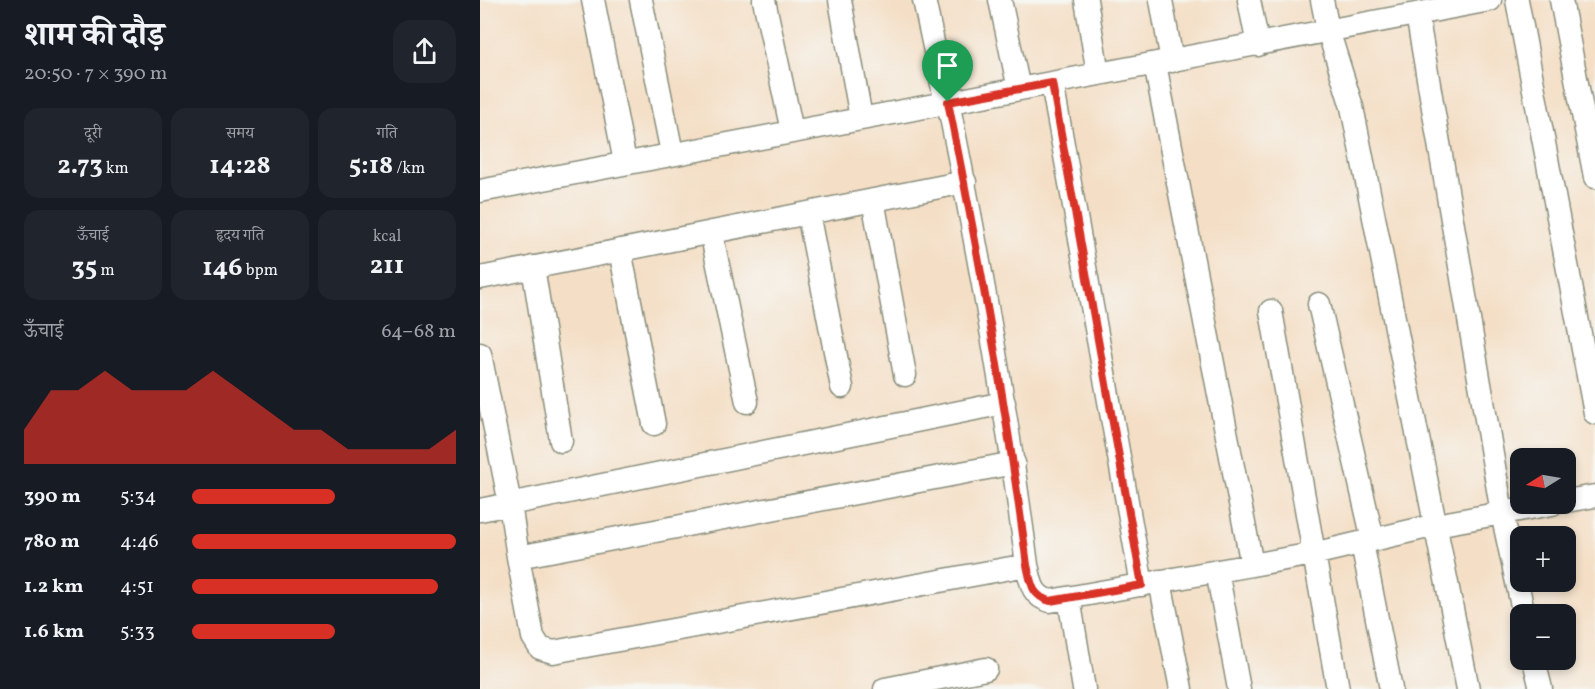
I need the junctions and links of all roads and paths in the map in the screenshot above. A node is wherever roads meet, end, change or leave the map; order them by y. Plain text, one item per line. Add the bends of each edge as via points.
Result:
1 (593, 0) edge
2 (641, 0) edge
3 (764, 0) edge
4 (840, 0) edge
5 (924, 0) edge
6 (999, 0) edge
7 (1086, 0) edge
8 (1161, 0) edge
9 (1249, 0) edge
10 (1322, 0) edge
11 (1490, 0) edge
12 (1516, 0) edge
13 (1561, 0) edge
14 (1452, 4) edge
15 (1402, 11) edge
16 (1328, 30) junction
17 (1258, 45) junction
18 (1163, 62) junction
19 (1098, 74) junction
20 (1052, 83) junction
21 (1019, 89) junction
22 (947, 102) junction
23 (861, 118) junction
24 (792, 131) junction
25 (672, 153) junction
26 (625, 162) junction
27 (1595, 177) edge
28 (964, 182) junction
29 (480, 191) edge
30 (873, 200) junction
31 (808, 213) junction
32 (711, 232) junction
33 (620, 250) junction
34 (533, 267) junction
35 (480, 278) edge
36 (1319, 304) dead end
37 (1271, 311) dead end
38 (480, 354) edge
39 (905, 375) dead end
40 (842, 387) dead end
41 (747, 402) dead end
42 (1004, 403) junction
43 (1595, 413) edge
44 (654, 424) dead end
45 (561, 441) dead end
46 (1014, 463) junction
47 (1595, 496) edge
48 (1576, 499) edge
49 (510, 504) junction
50 (480, 510) edge
51 (1510, 512) edge
52 (1502, 513) junction
53 (1436, 525) junction
54 (1367, 541) junction
55 (1313, 554) junction
56 (518, 557) junction
57 (1027, 565) junction
58 (1252, 565) junction
59 (1216, 571) junction
60 (1151, 583) junction
61 (1069, 598) junction
62 (1522, 604) edge
63 (986, 669) dead end
64 (1536, 670) edge
65 (885, 689) edge
66 (1084, 689) edge
67 (1181, 689) edge
68 (1239, 689) edge
69 (1338, 689) edge
70 (1391, 689) edge
71 (1468, 689) edge
72 (1541, 689) edge

1 - 26 street
2 - 25 street
3 - 24 street
4 - 23 street
5 - 22 street
6 - 21 street
7 - 19 street
8 - 18 street
9 - 17 street
10 - 16 street
11 - 14 street
12 - 43 street
13 - 27 street
14 - 15 street
15 - 16 street
15 - 52 street
16 - 17 street
16 - 53 street via 1352,107
17 - 18 street
18 - 19 street
18 - 58 street
19 - 20 street
20 - 21 street
20 - 60 street
21 - 22 street
22 - 23 street
22 - 28 street
23 - 24 street
24 - 25 street
25 - 26 street
26 - 29 street
28 - 30 street
28 - 42 street
30 - 31 street
30 - 39 street
31 - 32 street
31 - 40 street
32 - 33 street
32 - 41 street
33 - 34 street
33 - 44 street
34 - 35 street
34 - 45 street
36 - 54 street
37 - 55 street
38 - 49 street
42 - 46 street
42 - 49 street
46 - 56 street
46 - 57 street
47 - 48 street
49 - 50 street
49 - 56 street
51 - 52 street
52 - 53 street
52 - 62 street
53 - 54 street
53 - 71 street
54 - 55 street
54 - 70 street
55 - 58 street
55 - 69 street
56 - 57 street via 533,637 540,648 553,652
57 - 61 street via 1040,599
58 - 59 street
59 - 60 street
59 - 68 street
60 - 61 street
60 - 67 street
61 - 66 street
63 - 65 street
64 - 72 street

